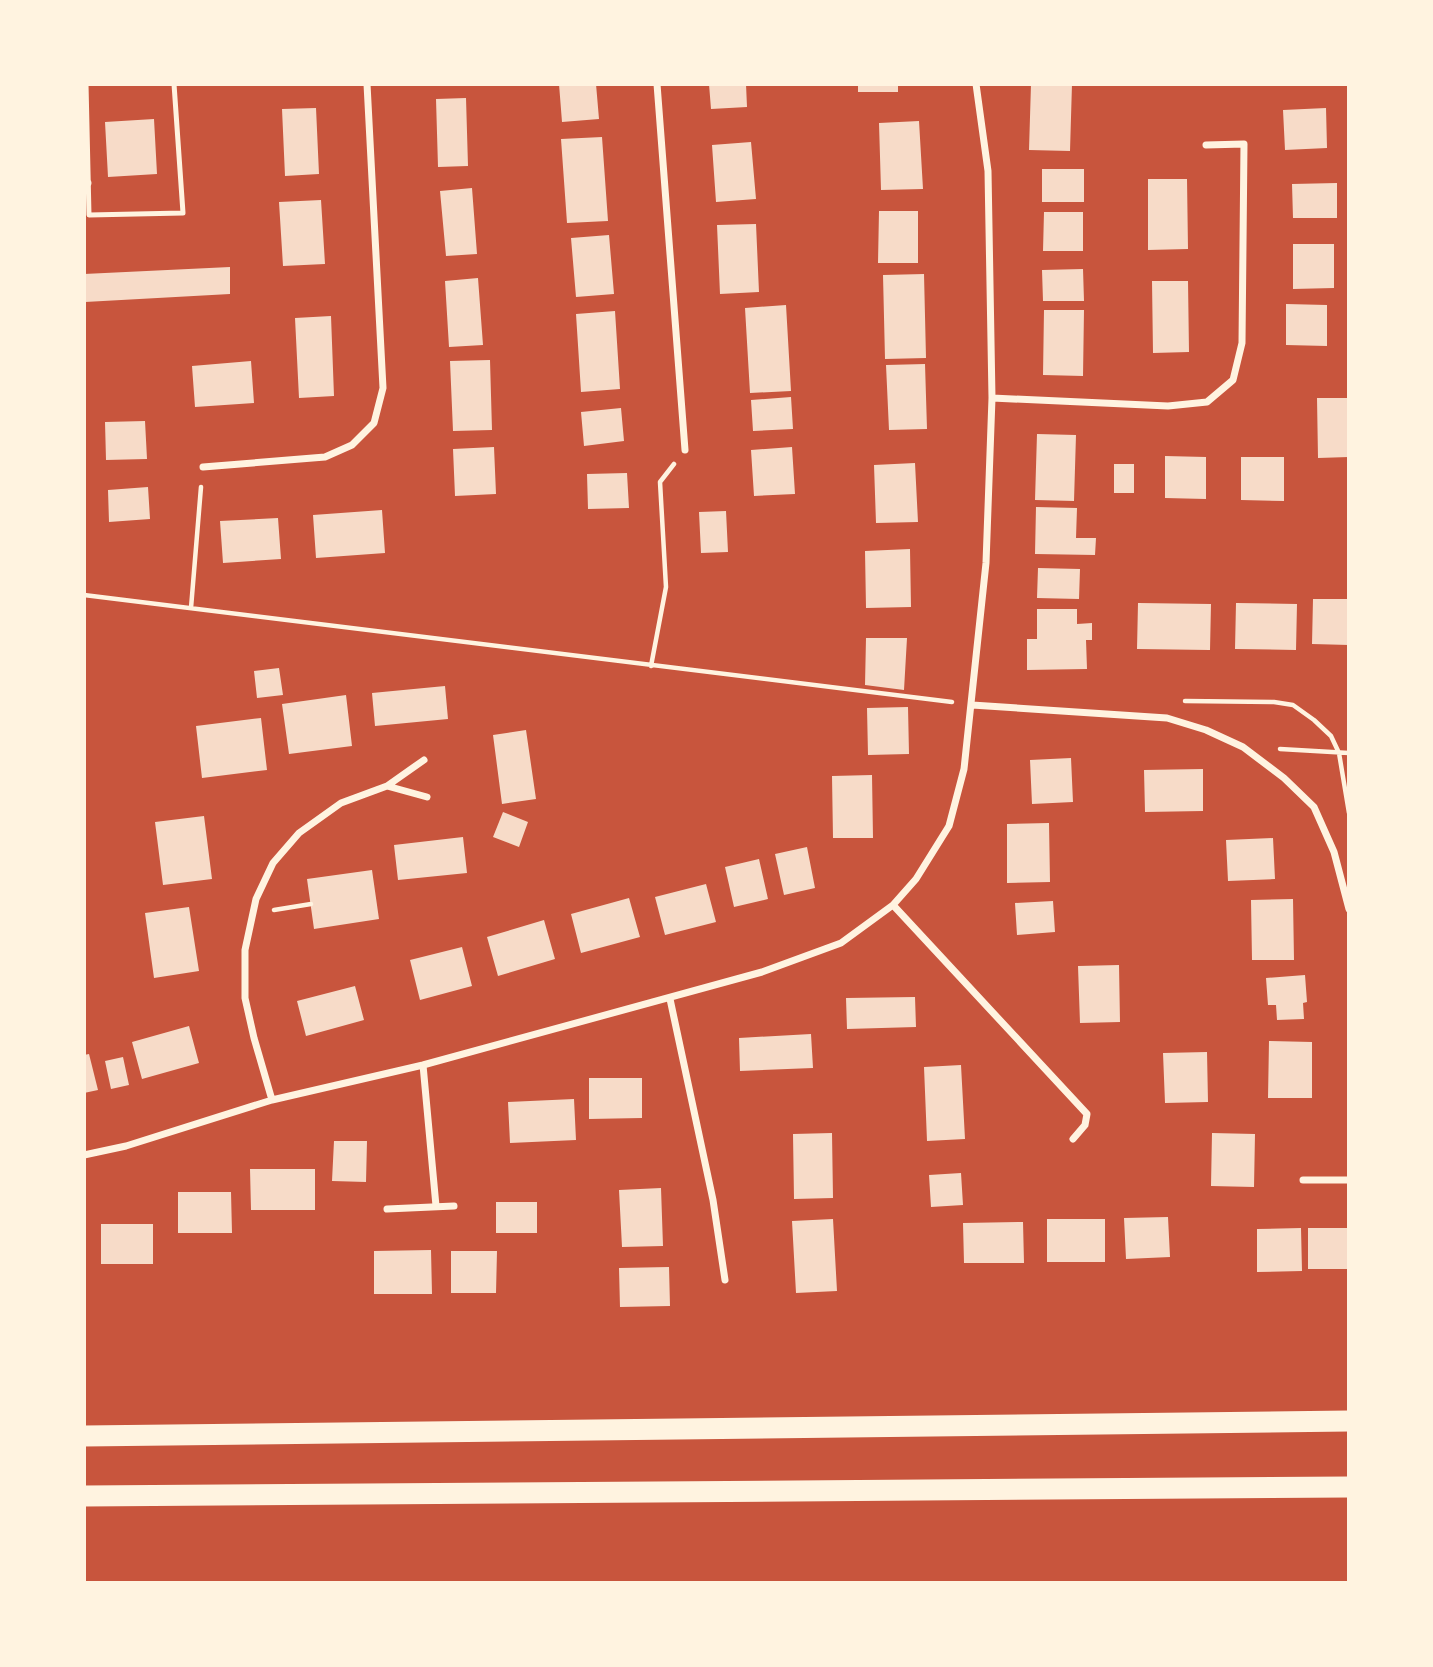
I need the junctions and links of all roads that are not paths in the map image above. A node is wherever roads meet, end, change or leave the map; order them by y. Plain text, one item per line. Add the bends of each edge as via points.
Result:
1 (86, 84) edge
2 (174, 84) edge
3 (367, 84) edge
4 (657, 84) edge
5 (976, 84) edge
6 (1206, 145) dead end
7 (86, 183) edge
8 (992, 398) junction
9 (685, 450) road end
10 (203, 467) road end
11 (972, 705) junction
12 (424, 761) dead end
13 (387, 786) junction
14 (427, 797) dead end
15 (893, 905) junction
16 (1349, 909) edge
17 (670, 999) junction
18 (423, 1065) junction
19 (272, 1100) junction
20 (1073, 1139) dead end
21 (84, 1155) edge
22 (1349, 1180) edge
23 (1303, 1181) dead end
24 (436, 1206) junction
25 (454, 1206) dead end
26 (387, 1209) dead end
27 (725, 1280) dead end
28 (1349, 1421) edge
29 (84, 1436) edge
30 (1349, 1487) edge
31 (84, 1496) edge

1 - 7 lane
2 - 7 lane via 183,213 89,215
3 - 10 street via 383,388 374,423 352,445 326,457
4 - 9 street
5 - 8 street via 988,171
6 - 8 street via 1244,144 1242,343 1233,380 1207,402 1168,406
8 - 11 street via 986,563
11 - 15 street via 964,769 948,826 916,879
11 - 16 street via 1167,718 1243,747 1314,807 1334,852
12 - 13 street
13 - 14 street
13 - 19 street via 341,803 299,833 273,863 256,899 245,950 245,998
15 - 17 street via 841,943
15 - 20 street via 1087,1114 1085,1125
17 - 18 street
17 - 27 street via 713,1200
18 - 19 street
18 - 24 street
19 - 21 street
22 - 23 street
24 - 25 street
24 - 26 street
28 - 29 highway
30 - 31 highway

